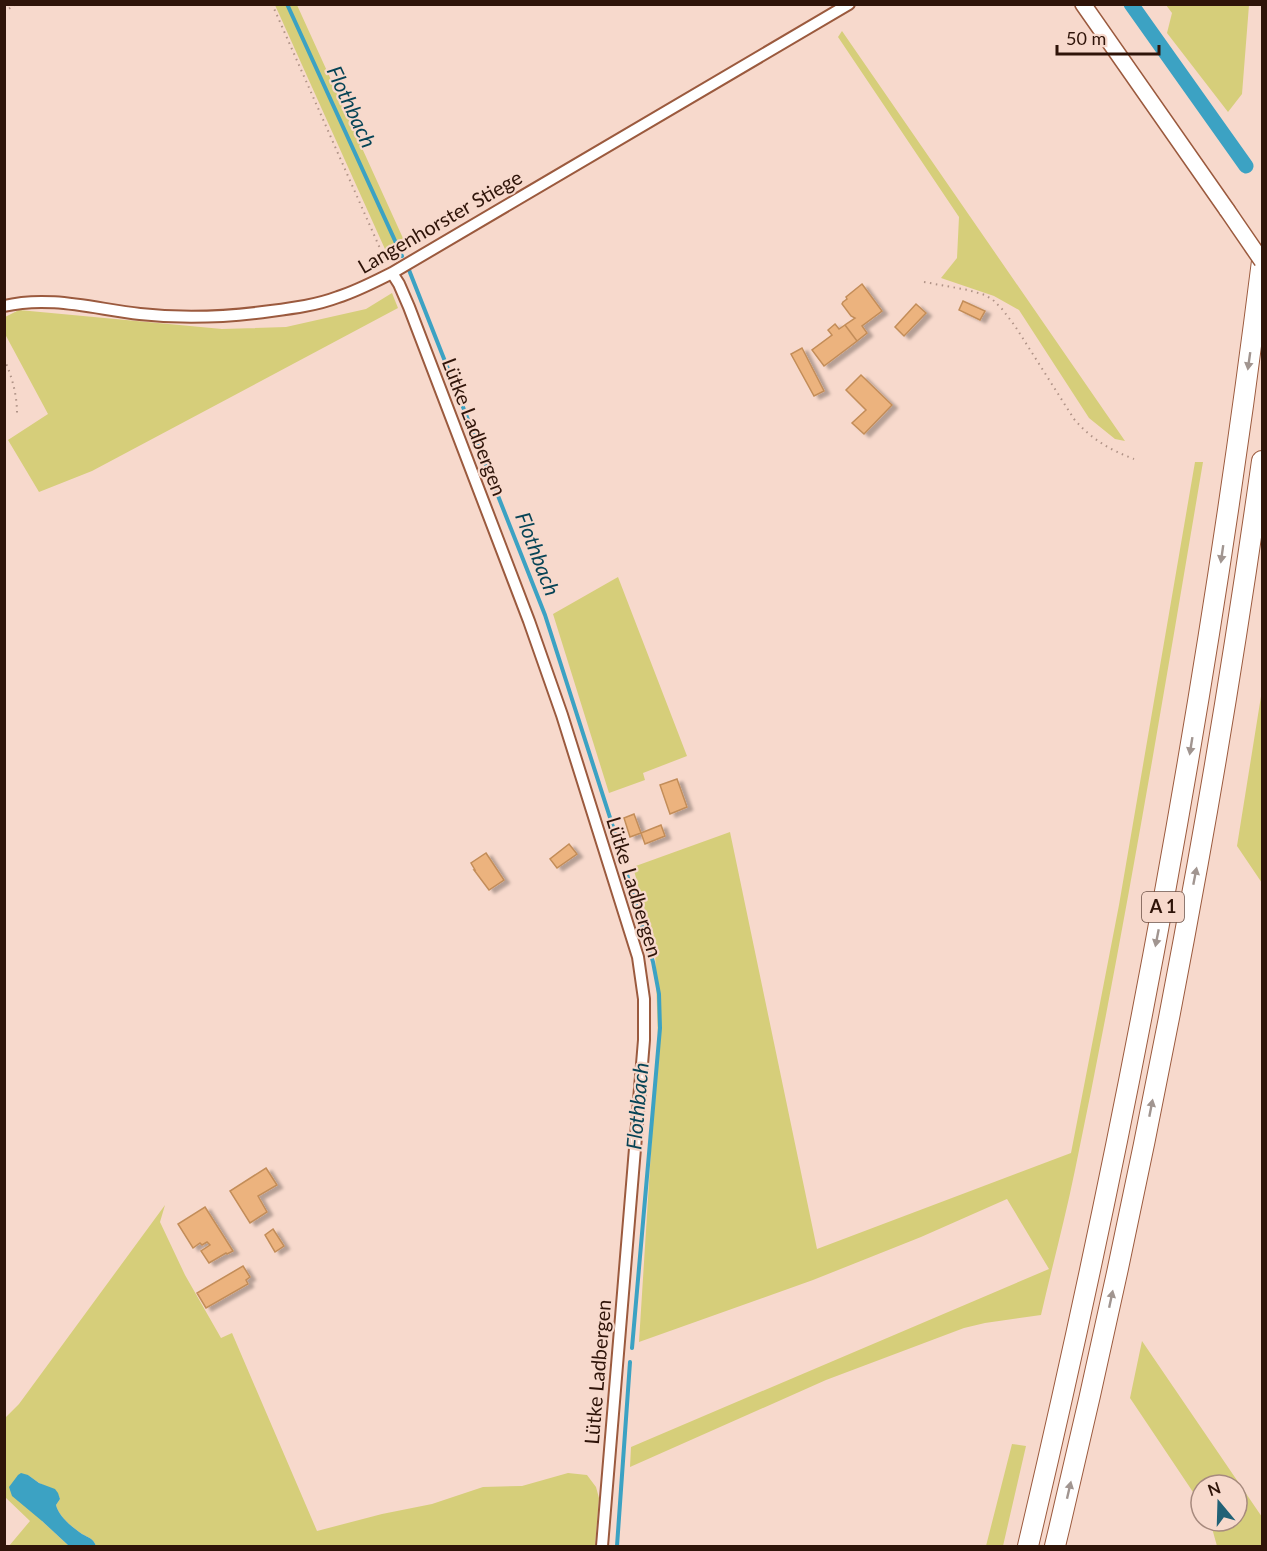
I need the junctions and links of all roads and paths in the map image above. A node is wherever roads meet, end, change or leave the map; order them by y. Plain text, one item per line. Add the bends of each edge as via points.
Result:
1 (16, 4) edge
2 (272, 4) edge
3 (849, 4) edge
4 (1083, 4) edge
5 (4, 12) edge
6 (1263, 261) edge
7 (396, 270) junction
8 (924, 282) dead end
9 (4, 306) edge
10 (4, 359) edge
11 (17, 413) dead end
12 (1134, 459) dead end
13 (1263, 461) edge
14 (602, 1546) edge
15 (1028, 1546) edge
16 (1055, 1546) edge

1 - 5 path
2 - 7 path via 384,257
3 - 7 street, Langenhorster Stiege
4 - 6 main road, bridge
6 -> 15 highway, A 1 via 1221,558 1167,884 1089,1279
7 - 9 street, Langenhorster Stiege via 355,291 316,304 254,314 140,314 57,302
7 - 14 street, Lütke Ladbergen via 549,675 641,971 644,1040
8 - 12 path via 968,290 993,300 1084,431 1115,452
10 - 11 path via 17,400
16 -> 13 highway, A 1 via 1112,1296 1169,1016

